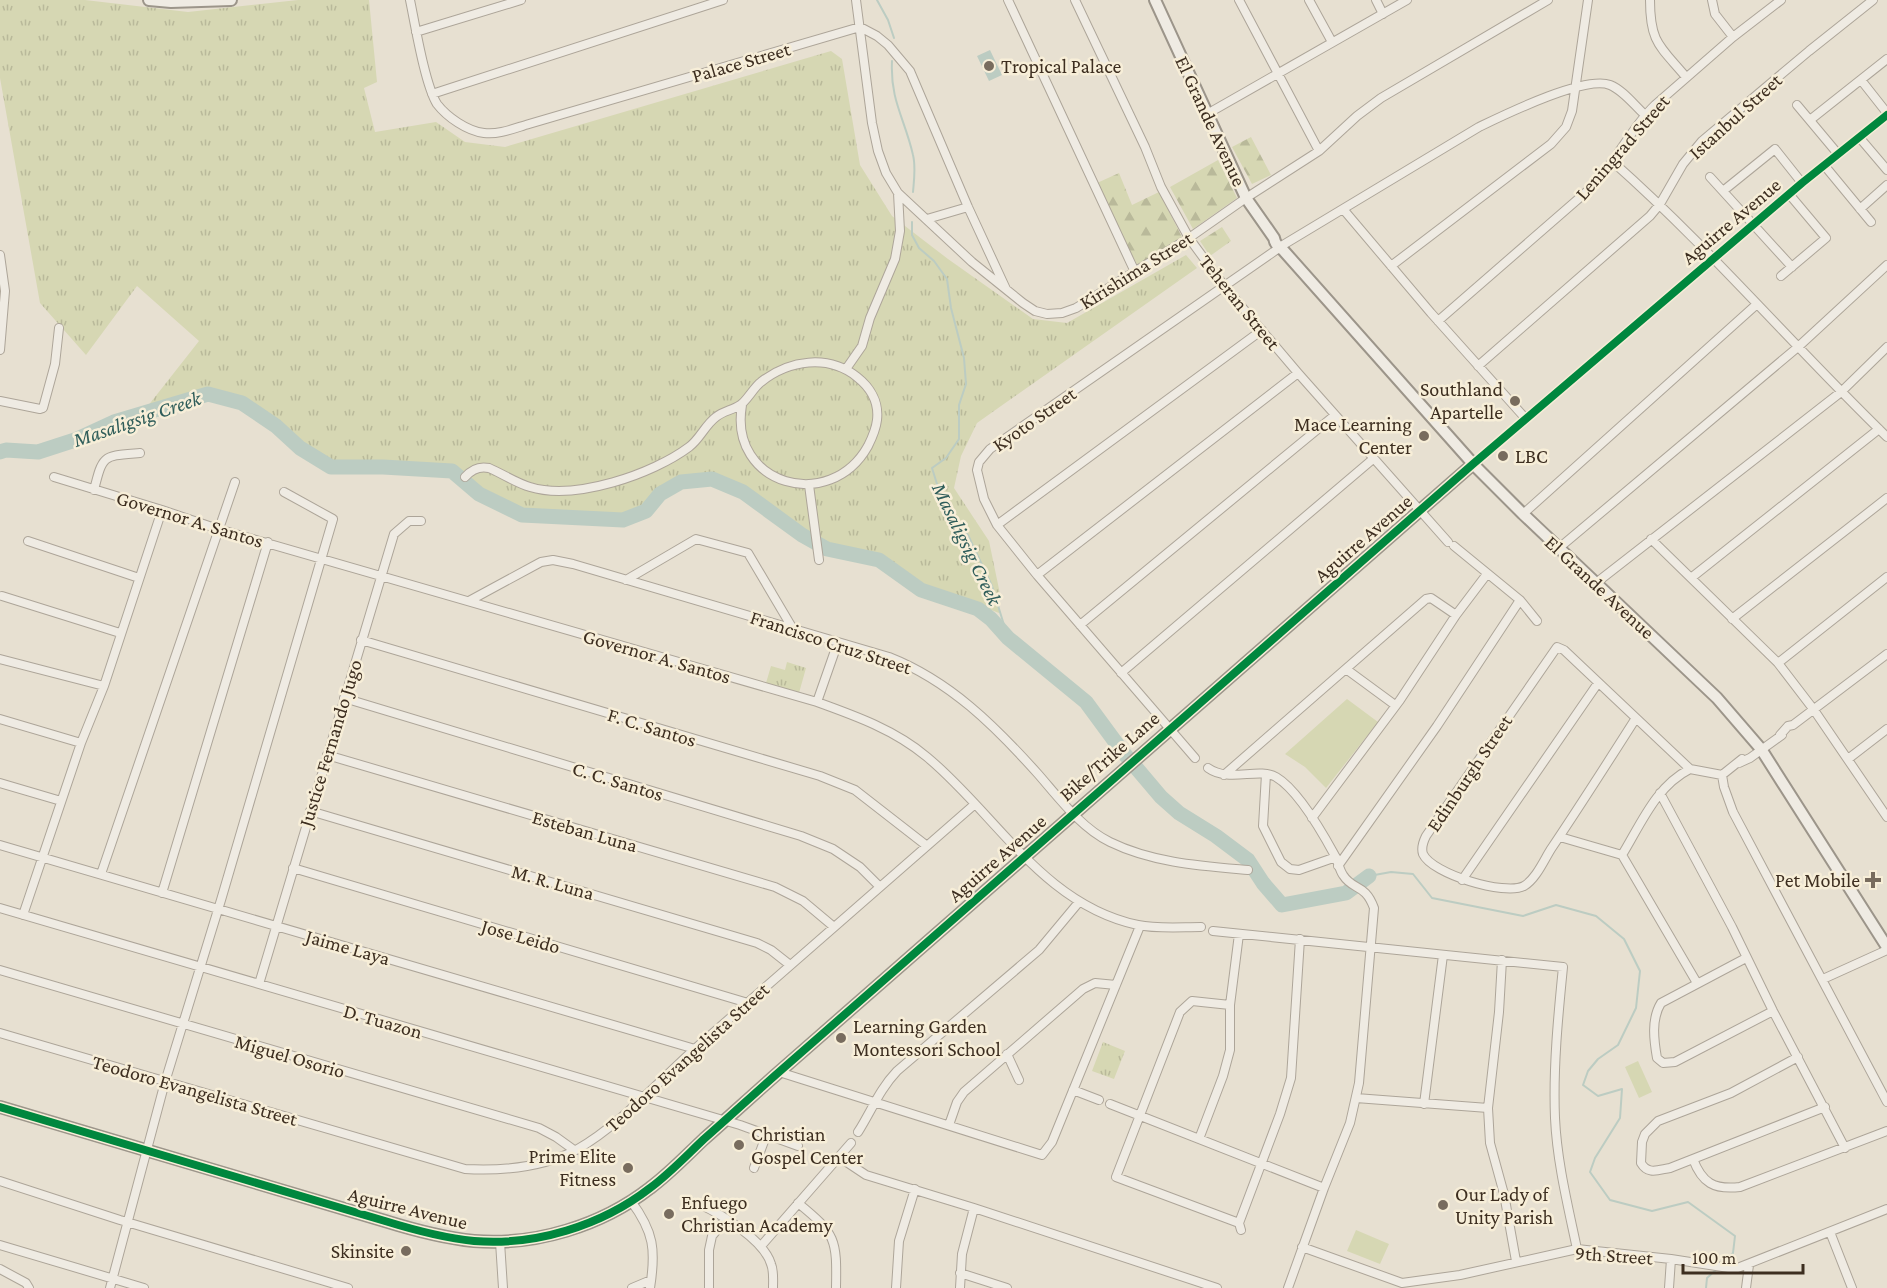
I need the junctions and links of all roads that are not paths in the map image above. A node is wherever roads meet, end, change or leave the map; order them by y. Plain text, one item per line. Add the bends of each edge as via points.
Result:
1 (149, 0) edge
2 (231, 0) edge
3 (410, 0) edge
4 (521, 0) edge
5 (723, 0) edge
6 (856, 0) edge
7 (1008, 0) edge
8 (1075, 0) edge
9 (1155, 0) edge
10 (1239, 0) edge
11 (1309, 0) edge
12 (1376, 0) edge
13 (1407, 0) edge
14 (1548, 0) edge
15 (1588, 0) edge
16 (1650, 0) edge
17 (1712, 0) edge
18 (1781, 0) edge
19 (1873, 0) edge
20 (1383, 14) junction
21 (860, 27) junction
22 (416, 32) junction
23 (1733, 37) junction
24 (1332, 42) junction
25 (1887, 59) edge
26 (1278, 74) junction
27 (1686, 77) junction
28 (1861, 80) junction
29 (1576, 88) junction
30 (432, 94) junction
31 (1797, 105) dead end
32 (1207, 114) junction
33 (1887, 114) edge
34 (1645, 115) junction
35 (1810, 120) junction
36 (1859, 137) junction
37 (1319, 151) junction
38 (1838, 154) junction
39 (1613, 162) junction
40 (1824, 165) junction
41 (1887, 170) edge
42 (1710, 177) dead end
43 (1802, 183) junction
44 (1887, 185) edge
45 (1723, 191) junction
46 (898, 193) junction
47 (1789, 194) junction
48 (1246, 198) junction
49 (1660, 204) junction
50 (968, 207) junction
51 (1344, 209) junction
52 (1860, 209) junction
53 (927, 219) junction
54 (1870, 222) dead end
55 (1753, 224) junction
56 (1189, 238) junction
57 (1280, 245) junction
58 (0, 255) edge
59 (1713, 258) junction
60 (1887, 265) edge
61 (1391, 266) junction
62 (1792, 267) junction
63 (1135, 272) junction
64 (1781, 276) dead end
65 (1225, 287) junction
66 (1007, 290) junction
67 (1757, 304) junction
68 (1438, 321) junction
69 (59, 328) dead end
70 (1262, 330) junction
71 (1798, 347) junction
72 (0, 350) edge
73 (1886, 350) edge
74 (1478, 366) junction
75 (846, 369) junction
76 (1298, 373) junction
77 (1841, 392) junction
78 (0, 401) edge
79 (742, 405) junction
80 (1335, 415) junction
81 (1526, 419) junction
82 (1879, 429) junction
83 (1887, 437) edge
84 (140, 453) dead end
85 (1373, 459) junction
86 (1473, 464) junction
87 (54, 477) dead end
88 (465, 477) dead end
89 (235, 482) dead end
90 (809, 485) junction
91 (94, 490) junction
92 (284, 492) dead end
93 (1887, 498) edge
94 (162, 510) junction
95 (1419, 510) junction
96 (1523, 514) junction
97 (421, 521) dead end
98 (997, 525) junction
99 (218, 529) junction
100 (1651, 539) junction
101 (28, 541) dead end
102 (268, 542) junction
103 (1559, 548) junction
104 (818, 556) dead end
105 (321, 558) junction
106 (1486, 573) junction
107 (1037, 575) junction
108 (381, 576) junction
109 (1887, 577) edge
110 (139, 578) junction
111 (1691, 578) junction
112 (626, 580) junction
113 (1596, 583) junction
114 (2, 596) dead end
115 (1520, 600) junction
116 (469, 601) junction
117 (1456, 615) junction
118 (1732, 619) junction
119 (1537, 621) dead end
120 (1080, 625) junction
121 (793, 629) junction
122 (120, 633) junction
123 (361, 640) junction
124 (838, 642) junction
125 (1887, 654) edge
126 (0, 659) edge
127 (1778, 663) junction
128 (1346, 669) junction
129 (1121, 673) junction
130 (1598, 683) junction
131 (104, 686) junction
132 (344, 698) junction
133 (817, 702) junction
134 (1395, 705) junction
135 (1814, 710) junction
136 (0, 718) edge
137 (1636, 718) junction
138 (1170, 729) junction
139 (1887, 729) edge
140 (81, 743) junction
141 (1757, 752) junction
142 (327, 755) junction
143 (1195, 758) dead end
144 (1848, 759) junction
145 (1208, 768) dead end
146 (1690, 769) junction
147 (1266, 774) junction
148 (1224, 775) junction
149 (1722, 775) junction
150 (0, 783) edge
151 (1660, 793) junction
152 (61, 801) junction
153 (975, 804) junction
154 (310, 811) junction
155 (1074, 813) junction
156 (1886, 813) edge
157 (1312, 818) junction
158 (1560, 837) junction
159 (0, 845) edge
160 (927, 846) junction
161 (1622, 855) junction
162 (42, 857) junction
163 (1024, 857) junction
164 (1336, 857) junction
165 (1338, 866) junction
166 (293, 868) junction
167 (1248, 870) dead end
168 (101, 874) junction
169 (1462, 880) junction
170 (880, 887) junction
171 (162, 892) junction
172 (1079, 902) junction
173 (0, 908) edge
174 (218, 909) junction
175 (23, 915) junction
176 (276, 926) junction
177 (1140, 926) junction
178 (834, 927) junction
179 (1202, 927) dead end
180 (1213, 931) dead end
181 (1239, 934) junction
182 (1300, 939) junction
183 (1371, 947) junction
184 (1887, 948) edge
185 (1443, 955) junction
186 (1746, 958) junction
187 (1502, 960) junction
188 (790, 965) junction
189 (200, 966) junction
190 (0, 970) edge
191 (1823, 979) junction
192 (1697, 983) junction
193 (259, 984) junction
194 (1116, 985) junction
195 (748, 1003) junction
196 (1230, 1005) junction
197 (1773, 1011) junction
198 (182, 1024) junction
199 (0, 1033) edge
200 (695, 1049) junction
201 (1007, 1054) junction
202 (1798, 1057) junction
203 (779, 1072) junction
204 (1019, 1080) dead end
205 (165, 1082) junction
206 (1073, 1090) junction
207 (642, 1097) junction
208 (1356, 1098) junction
209 (1099, 1100) dead end
210 (876, 1102) junction
211 (1887, 1102) edge
212 (1110, 1104) dead end
213 (1424, 1104) junction
214 (0, 1107) edge
215 (1825, 1107) junction
216 (1488, 1108) junction
217 (1139, 1116) junction
218 (724, 1121) junction
219 (949, 1125) junction
220 (1887, 1131) edge
221 (858, 1132) dead end
222 (766, 1136) junction
223 (1198, 1139) junction
224 (851, 1143) dead end
225 (798, 1146) dead end
226 (1845, 1148) junction
227 (146, 1150) junction
228 (574, 1150) junction
229 (839, 1157) junction
230 (1693, 1159) junction
231 (1262, 1163) junction
232 (754, 1168) dead end
233 (0, 1181) edge
234 (1324, 1188) junction
235 (915, 1189) junction
236 (631, 1201) junction
237 (798, 1203) junction
238 (699, 1204) dead end
239 (974, 1208) junction
240 (1887, 1210) edge
241 (726, 1219) junction
242 (127, 1222) junction
243 (1830, 1232) junction
244 (500, 1242) junction
245 (0, 1245) edge
246 (761, 1246) junction
247 (1302, 1247) junction
248 (1577, 1249) junction
249 (1671, 1259) junction
250 (1516, 1261) junction
251 (1749, 1265) junction
252 (0, 1269) edge
253 (960, 1273) junction
254 (111, 1279) junction
255 (651, 1284) edge
256 (1408, 1286) edge
257 (29, 1288) edge
258 (110, 1288) edge
259 (144, 1288) edge
260 (348, 1288) edge
261 (503, 1288) edge
262 (632, 1288) edge
263 (709, 1288) edge
264 (773, 1288) edge
265 (836, 1288) edge
266 (896, 1288) edge
267 (960, 1288) edge
268 (1007, 1288) edge
269 (1214, 1288) edge
270 (1288, 1288) edge
271 (1669, 1288) edge
272 (1746, 1288) edge
273 (1852, 1288) edge

1 - 2 street
3 - 22 street, Palace Street
4 - 22 street
5 - 30 street
6 - 21 street, Kirishima Street
7 - 63 street
8 - 56 street, Teheran Street via 1161,187
9 - 32 street, El Grande Avenue
10 - 26 street
11 - 24 street
12 - 20 street
13 - 20 street
14 - 37 street, Kirishima Street via 1381,98
15 - 29 street
16 - 27 street via 1658,45
17 - 23 street via 1715,14
18 - 23 street, Leningrad Street
19 - 49 street, Istanbul Street via 1702,141 1683,164
20 - 24 street
21 - 30 street, Palace Street via 495,133 483,133 459,123
21 - 46 street, Kirishima Street via 878,151
21 - 50 street via 888,45 910,71
22 - 30 street, Palace Street
23 - 27 street, Leningrad Street
24 - 26 street
25 - 28 street
26 - 32 street
26 - 37 street
27 - 34 street, Leningrad Street
28 - 33 street
28 - 35 street
29 - 34 street, Kyoto Street via 1607,84
29 - 51 street, Kyoto Street via 1479,127
29 - 61 street via 1570,118 1560,136
31 - 35 street
32 - 48 street, El Grande Avenue
33 - 36 street, Aguirre Avenue
34 - 39 street, Leningrad Street
35 - 38 street
36 - 38 street, Aguirre Avenue
36 - 41 street
37 - 48 street, Kirishima Street
38 - 40 street, Aguirre Avenue
39 - 49 street
39 - 68 street, Leningrad Street via 1578,200
40 - 43 street, Aguirre Avenue
40 - 52 street
42 - 45 street
43 - 45 street via 1774,149
43 - 47 street, Aguirre Avenue
44 - 52 street
45 - 55 street
46 - 53 street, Kirishima Street
46 - 75 street via 900,231 895,259 862,346
47 - 55 street, Aguirre Avenue
47 - 62 street via 1826,238
48 - 56 street, Kirishima Street
48 - 57 street, El Grande Avenue
49 - 59 street
49 - 74 street, Istanbul Street
50 - 53 street
50 - 66 street
51 - 57 street, Kyoto Street
51 - 61 street
52 - 54 street
53 - 66 street, Kirishima Street
55 - 59 street, Aguirre Avenue
55 - 62 street
56 - 63 street, Kirishima Street
56 - 65 street, Teheran Street
57 - 65 street, Kyoto Street
57 - 86 street, El Grande Avenue
58 - 72 street via 4,291
59 - 67 street
59 - 81 street, Aguirre Avenue
60 - 71 street
61 - 68 street
62 - 64 street
63 - 66 street, Kirishima Street via 1062,313 1035,311
65 - 70 street, Teheran Street
65 - 98 street, Kyoto Street via 983,455 977,470 979,481
67 - 71 street
67 - 96 street
68 - 74 street
69 - 78 street via 43,408
70 - 76 street, Teheran Street
70 - 98 street
71 - 77 street
71 - 103 street
73 - 77 street
74 - 81 street
75 - 79 street via 834,364 795,364 761,382
75 - 90 street via 875,399 877,423 871,441 855,464 835,478
76 - 80 street, Teheran Street
76 - 107 street
77 - 82 street
77 - 100 street
79 - 88 street via 716,416 682,452 612,483 543,490 482,467
79 - 90 street via 741,433 756,462 778,480
80 - 85 street, Teheran Street
80 - 120 street
81 - 86 street, Aguirre Avenue
82 - 83 street
82 - 111 street
84 - 91 street via 105,459
85 - 95 street, Teheran Street
85 - 129 street
86 - 95 street, Aguirre Avenue
86 - 96 street, El Grande Avenue
87 - 91 street, Governor A. Santos
89 - 99 street
90 - 104 street
91 - 94 street, Governor A. Santos
92 - 105 street via 333,519
93 - 118 street
94 - 99 street, Governor A. Santos
94 - 110 street
95 - 106 street, Teheran Street
95 - 138 street, Aguirre Avenue
96 - 103 street, El Grande Avenue
97 - 108 street, Justice Fernando Jugo via 410,521 394,534
98 - 107 street, Kyoto Street
99 - 102 street, Governor A. Santos
99 - 168 street
100 - 111 street
100 - 113 street
101 - 110 street
102 - 105 street, Governor A. Santos
102 - 171 street
103 - 113 street, El Grande Avenue
105 - 108 street, Governor A. Santos
105 - 174 street
106 - 115 street, Teheran Street
106 - 117 street
107 - 120 street, Kyoto Street
108 - 116 street, Governor A. Santos
108 - 123 street, Justice Fernando Jugo
109 - 127 street
110 - 122 street
111 - 118 street
112 - 116 street, Francisco Cruz Street via 563,562 541,562
112 - 121 street, Francisco Cruz Street
112 - 121 street via 696,539 747,553
113 - 141 street, El Grande Avenue via 1717,698
114 - 122 street
115 - 119 street, Teheran Street
115 - 165 street
116 - 133 street, Governor A. Santos
117 - 128 street via 1426,598
117 - 134 street
118 - 127 street
120 - 129 street, Kyoto Street
121 - 124 street, Francisco Cruz Street
122 - 131 street
123 - 132 street, Justice Fernando Jugo
123 - 160 street, F. C. Santos via 820,776 855,790
124 - 133 street
124 - 155 street, Francisco Cruz Street via 899,660 953,692 993,726
125 - 135 street
126 - 131 street
127 - 135 street
128 - 134 street
128 - 148 street
129 - 138 street, Kyoto Street
130 - 137 street
130 - 169 street
130 - 169 street, Edinburgh Street via 1559,647 1554,649 1426,836 1424,856
131 - 140 street
132 - 142 street, Justice Fernando Jugo
132 - 170 street, C. C. Santos via 801,836 833,849
133 - 153 street, Governor A. Santos via 857,716 906,742 952,779
134 - 157 street
135 - 141 street
135 - 144 street
136 - 140 street
137 - 146 street
137 - 158 street, Edinburgh Street
138 - 143 street, Kyoto Street
138 - 155 street, Aguirre Avenue
139 - 144 street
140 - 152 street
141 - 149 street
141 - 184 street, El Grande Avenue
142 - 154 street, Justice Fernando Jugo
142 - 178 street, Esteban Luna via 775,887 804,901
144 - 156 street
145 - 148 street
146 - 149 street
146 - 151 street
147 - 148 street
147 - 157 street via 1285,785
147 - 164 street via 1263,826 1281,862 1299,870
149 - 191 street via 1733,812
150 - 152 street
151 - 161 street
151 - 186 street
152 - 162 street
153 - 160 street, Teodoro Evangelista Street
153 - 163 street, Governor A. Santos
154 - 166 street, Justice Fernando Jugo
154 - 188 street, M. R. Luna via 757,943
155 - 163 street, Aguirre Avenue
155 - 167 street, Francisco Cruz Street via 1109,842 1140,853 1167,861
157 - 164 street
158 - 161 street
158 - 169 street, Edinburgh Street via 1524,886
159 - 162 street, Jaime Laya
160 - 170 street, Teodoro Evangelista Street
161 - 192 street
162 - 168 street, Jaime Laya
162 - 175 street
163 - 172 street, Governor A. Santos
163 - 203 street, Aguirre Avenue
164 - 165 street
165 - 183 street via 1346,879 1369,896 1374,908
166 - 176 street, Justice Fernando Jugo
166 - 195 street, Jose Leido
168 - 171 street, Jaime Laya
170 - 178 street, Teodoro Evangelista Street
171 - 174 street, Jaime Laya
172 - 177 street, Governor A. Santos
172 - 210 street via 1039,950 897,1071 882,1087
173 - 175 street, D. Tuazon
174 - 176 street, Jaime Laya
174 - 189 street
175 - 189 street, D. Tuazon
176 - 193 street, Justice Fernando Jugo
176 - 200 street, Jaime Laya
177 - 179 street, Governor A. Santos
177 - 194 street
178 - 188 street, Teodoro Evangelista Street
180 - 181 street
181 - 182 street
181 - 196 street
182 - 183 street
182 - 231 street via 1291,1078
183 - 185 street
183 - 208 street
184 - 191 street
185 - 187 street
185 - 213 street
186 - 192 street
186 - 197 street
187 - 216 street
187 - 248 street via 1563,967 1555,1118 1563,1185
188 - 195 street, Teodoro Evangelista Street
189 - 193 street, D. Tuazon
189 - 198 street
190 - 198 street, Miguel Osorio
191 - 211 street
192 - 197 street via 1666,999 1657,1009 1654,1039 1659,1061 1675,1062
193 - 207 street, D. Tuazon
194 - 201 street via 1095,983 1083,989
194 - 206 street
195 - 200 street, Teodoro Evangelista Street
196 - 217 street via 1192,1001 1180,1012
196 - 223 street via 1230,1050
197 - 202 street
198 - 205 street
198 - 228 street, Miguel Osorio via 539,1128
199 - 205 street, Teodoro Evangelista Street
200 - 207 street, Teodoro Evangelista Street
201 - 204 street
201 - 219 street via 964,1092
202 - 215 street
202 - 230 street via 1731,1093 1658,1121 1645,1134 1641,1162 1647,1170 1670,1168
203 - 210 street
203 - 218 street, Aguirre Avenue
205 - 227 street
205 - 228 street, Teodoro Evangelista Street via 465,1169 520,1167
206 - 209 street
206 - 219 street via 1052,1142 1042,1155
207 - 218 street, D. Tuazon
207 - 228 street, Teodoro Evangelista Street via 610,1127
208 - 213 street
208 - 234 street
210 - 219 street
210 - 221 street
212 - 217 street
213 - 216 street
214 - 227 street, Aguirre Avenue
215 - 226 street
215 - 230 street
216 - 250 street via 1490,1143
217 - 223 street
217 - 231 street via 1116,1177 1240,1227
218 - 222 street, D. Tuazon
218 - 236 street, Aguirre Avenue via 666,1175
220 - 226 street
222 - 225 street, D. Tuazon
222 - 232 street
223 - 231 street
224 - 229 street
226 - 230 street via 1725,1189 1705,1179
227 - 242 street
227 - 244 street, Aguirre Avenue via 403,1227 472,1241
229 - 235 street via 866,1175
229 - 237 street
231 - 234 street
233 - 242 street
234 - 247 street
235 - 239 street
235 - 266 street via 899,1241
236 - 244 street, Aguirre Avenue via 577,1227
236 - 255 street via 652,1237
237 - 246 street
237 - 265 street via 828,1230 833,1241
238 - 241 street
239 - 253 street via 964,1239
239 - 269 street
240 - 243 street, 9th Street
241 - 246 street
241 - 263 street via 712,1236
242 - 254 street
242 - 260 street
243 - 251 street, 9th Street
243 - 273 street
244 - 261 street
245 - 254 street
246 - 264 street via 771,1262
247 - 256 street, 9th Street
247 - 270 street
248 - 249 street, 9th Street
248 - 250 street, 9th Street
249 - 251 street, 9th Street via 1735,1269
249 - 271 street
250 - 256 street, 9th Street
251 - 272 street
252 - 257 street
253 - 267 street
253 - 268 street
254 - 258 street
254 - 259 street
255 - 262 street

